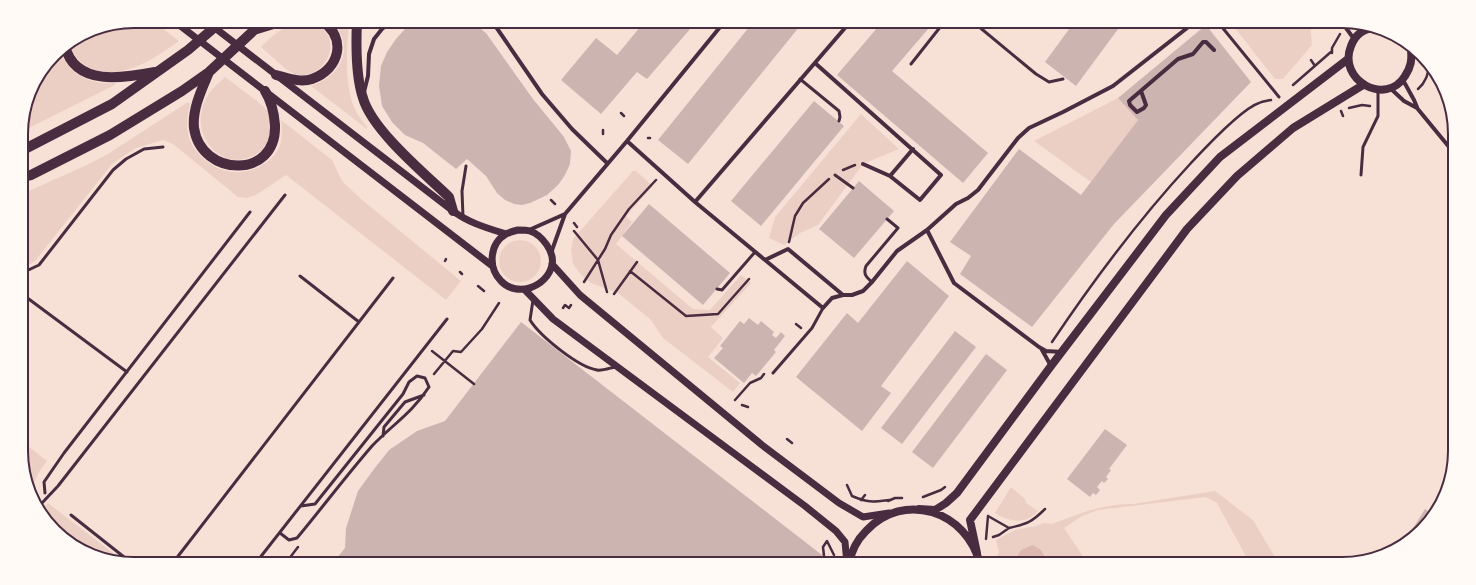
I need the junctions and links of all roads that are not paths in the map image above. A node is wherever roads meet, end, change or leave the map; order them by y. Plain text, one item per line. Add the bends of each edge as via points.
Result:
1 (183, 28) edge
2 (214, 28) edge
3 (215, 28) edge
4 (261, 28) edge
5 (330, 28) edge
6 (357, 28) edge
7 (383, 28) edge
8 (497, 28) edge
9 (718, 28) edge
10 (844, 28) edge
11 (939, 28) edge
12 (980, 28) edge
13 (1187, 28) edge
14 (1223, 28) edge
15 (1346, 28) edge
16 (255, 30) joint
17 (1364, 31) edge
18 (1354, 39) junction
19 (1214, 50) dead end
20 (67, 52) edge
21 (1413, 55) edge
22 (1348, 59) junction
23 (814, 63) junction
24 (910, 64) dead end
25 (158, 71) junction
26 (209, 72) junction
27 (276, 75) junction
28 (1063, 79) dead end
29 (800, 80) junction
30 (1403, 80) junction
31 (1363, 85) junction
32 (1390, 88) junction
33 (1378, 89) junction
34 (265, 91) junction
35 (1141, 91) junction
36 (1279, 97) dead end
37 (363, 98) junction
38 (1417, 108) junction
39 (838, 121) dead end
40 (627, 141) junction
41 (163, 146) dead end
42 (1448, 146) edge
43 (28, 147) edge
44 (912, 149) junction
45 (607, 163) junction
46 (863, 164) road end
47 (466, 166) dead end
48 (28, 175) edge
49 (835, 175) road end
50 (1361, 175) dead end
51 (890, 176) junction
52 (853, 188) dead end
53 (285, 195) dead end
54 (695, 202) junction
55 (453, 211) junction
56 (250, 212) dead end
57 (565, 214) junction
58 (464, 218) junction
59 (887, 219) dead end
60 (529, 230) junction
61 (927, 230) junction
62 (506, 234) junction
63 (754, 252) junction
64 (551, 253) junction
65 (764, 260) junction
66 (491, 264) junction
67 (552, 264) junction
68 (28, 271) edge
69 (300, 276) dead end
70 (393, 278) dead end
71 (872, 282) junction
72 (717, 289) dead end
73 (525, 290) junction
74 (843, 295) junction
75 (28, 298) edge
76 (533, 298) junction
77 (823, 308) junction
78 (447, 319) dead end
79 (359, 322) junction
80 (1039, 347) junction
81 (1062, 352) junction
82 (1051, 366) junction
83 (618, 367) junction
84 (127, 372) junction
85 (773, 373) dead end
86 (424, 395) junction
87 (383, 436) junction
88 (45, 494) dead end
89 (42, 504) edge
90 (301, 506) junction
91 (919, 510) junction
92 (894, 513) junction
93 (71, 515) dead end
94 (280, 533) junction
95 (977, 553) junction
96 (123, 556) edge
97 (177, 557) edge
98 (261, 557) edge
99 (847, 557) edge
100 (851, 557) edge
101 (978, 557) edge

1 - 34 street
2 - 25 highway
3 - 27 street
4 - 16 highway
5 - 27 highway via 338,44 332,65 323,73 312,79 300,81
6 - 37 highway via 358,68
7 - 37 street via 374,39 369,54
8 - 45 street via 542,94 572,129
9 - 40 street
10 - 23 street
11 - 24 lane
12 - 28 lane via 1036,74 1049,82
13 - 61 street via 1112,86 1029,128 1018,138 978,190 956,204
14 - 36 lane
15 - 18 street
16 - 26 highway
17 - 18 main road
18 - 22 main road
19 - 35 street via 1203,42 1193,54 1178,59
20 - 25 highway via 71,61 80,69 102,77 115,78
21 - 30 main road via 1410,68
22 - 31 main road via 1353,75
22 - 81 main road via 1220,157 1166,215
23 - 29 street
23 - 44 street
25 - 43 highway via 112,104
26 - 34 highway via 199,96 194,127 204,150 223,164 248,164 266,153 272,145 275,136 274,111
26 - 48 highway via 110,135
27 - 55 street
29 - 39 lane via 839,111
29 - 54 street
30 - 32 main road
30 - 38 street
31 - 33 main road
31 - 95 main road via 1293,128 1237,176 1187,229 970,520
32 - 33 main road
32 - 38 street via 1404,101
33 - 50 lane via 1378,116 1363,147
34 - 66 street
35 - 35 street via 1129,101 1137,112 1146,105
37 - 55 highway via 371,115 384,132 449,197
38 - 42 street
40 - 45 street
40 - 54 street
41 - 68 lane via 144,149 113,170 39,265
44 - 51 street
44 - 51 street via 941,175 920,200
45 - 57 street
46 - 51 street
47 - 58 lane via 462,191
49 - 52 lane
53 - 89 lane
54 - 63 street
55 - 58 street
56 - 84 lane
57 - 60 street
57 - 64 street
58 - 62 street
59 - 71 lane via 898,228 866,266 866,277
60 - 62 street
60 - 64 street via 538,235
61 - 71 street via 897,251
61 - 80 street via 954,283
62 - 66 street via 494,250
63 - 65 street
63 - 72 lane via 722,290
64 - 67 street
65 - 74 street via 788,249
65 - 77 street
66 - 73 street via 495,275 502,283 516,290
67 - 73 street via 544,279 536,286
67 - 92 street via 580,295 762,445 839,503 863,517
69 - 79 lane
70 - 79 lane
71 - 74 street via 862,291
73 - 76 street
74 - 77 street via 832,298
75 - 84 lane
76 - 83 street via 553,319
76 - 83 lane via 530,320 536,329 580,364 598,370
77 - 85 lane via 812,328
78 - 90 lane
79 - 97 lane
80 - 81 street via 1046,351
80 - 82 street
81 - 82 main road
82 - 91 main road via 957,494 935,510
83 - 99 street via 836,531 845,542
84 - 88 lane via 44,482
86 - 87 lane
86 - 87 lane via 405,402 384,427
86 - 90 lane via 429,387 425,378 417,376 409,382 403,394 315,504
87 - 94 lane via 297,538 289,540
90 - 94 lane
91 - 92 main road
91 - 95 main road via 931,511 951,520 964,531
92 - 100 main road via 871,525 861,536
93 - 96 lane
94 - 98 lane
95 - 101 main road

